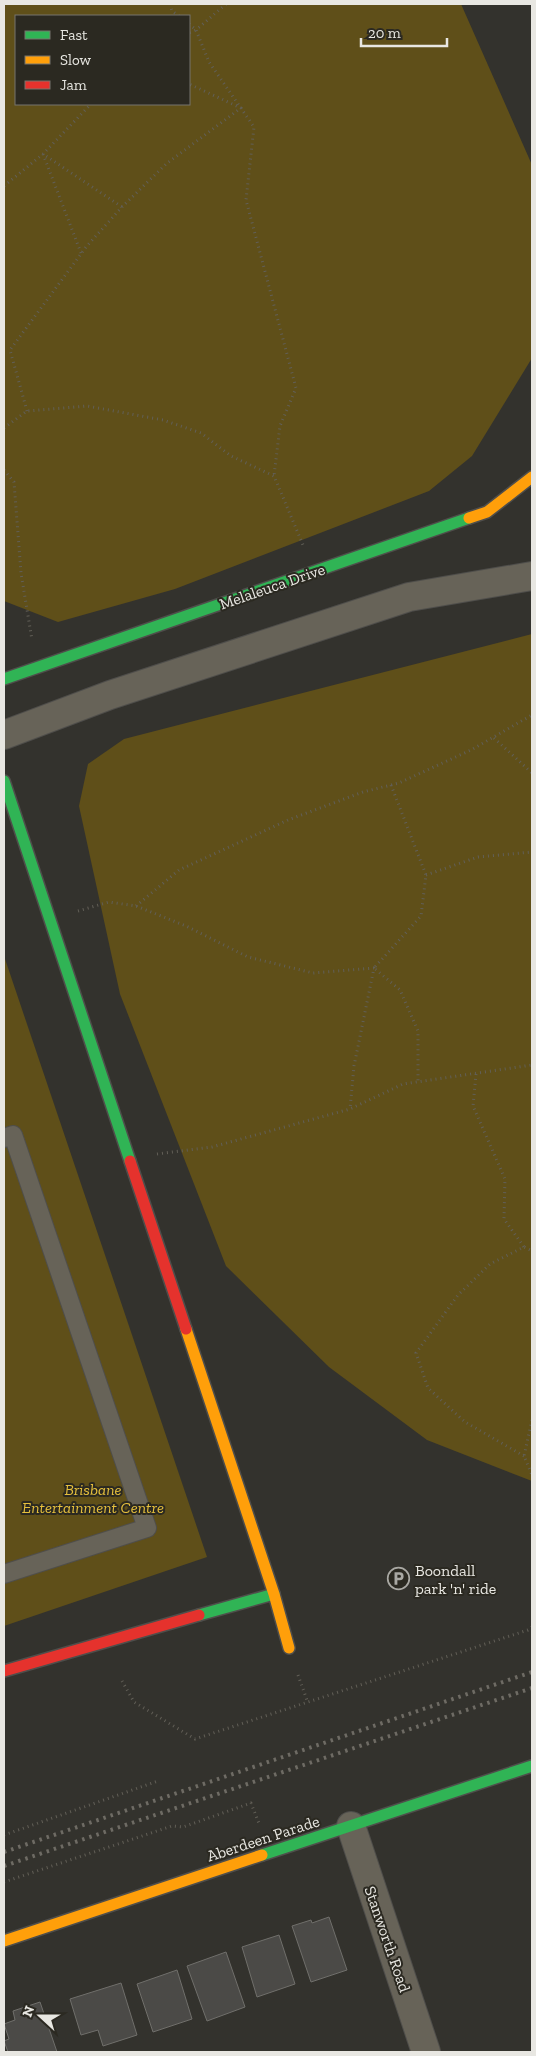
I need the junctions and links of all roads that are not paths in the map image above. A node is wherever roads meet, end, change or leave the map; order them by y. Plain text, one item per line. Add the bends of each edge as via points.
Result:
1 (532, 477) edge
2 (532, 576) edge
3 (4, 679) edge
4 (4, 735) edge
5 (4, 781) edge
6 (4, 1138) edge
7 (4, 1574) edge
8 (274, 1594) junction
9 (289, 1648) dead end
10 (4, 1671) edge
11 (532, 1766) edge
12 (351, 1826) junction
13 (4, 1941) edge
14 (426, 2052) edge

1 - 3 street, Melaleuca Drive via 487,512
2 - 4 street via 409,597 110,694
5 - 8 street
6 - 7 lane via 13,1135 147,1528
8 - 9 street
8 - 10 street
11 - 12 street, Aberdeen Parade
12 - 13 street, Aberdeen Parade
12 - 14 street, Stanworth Road

